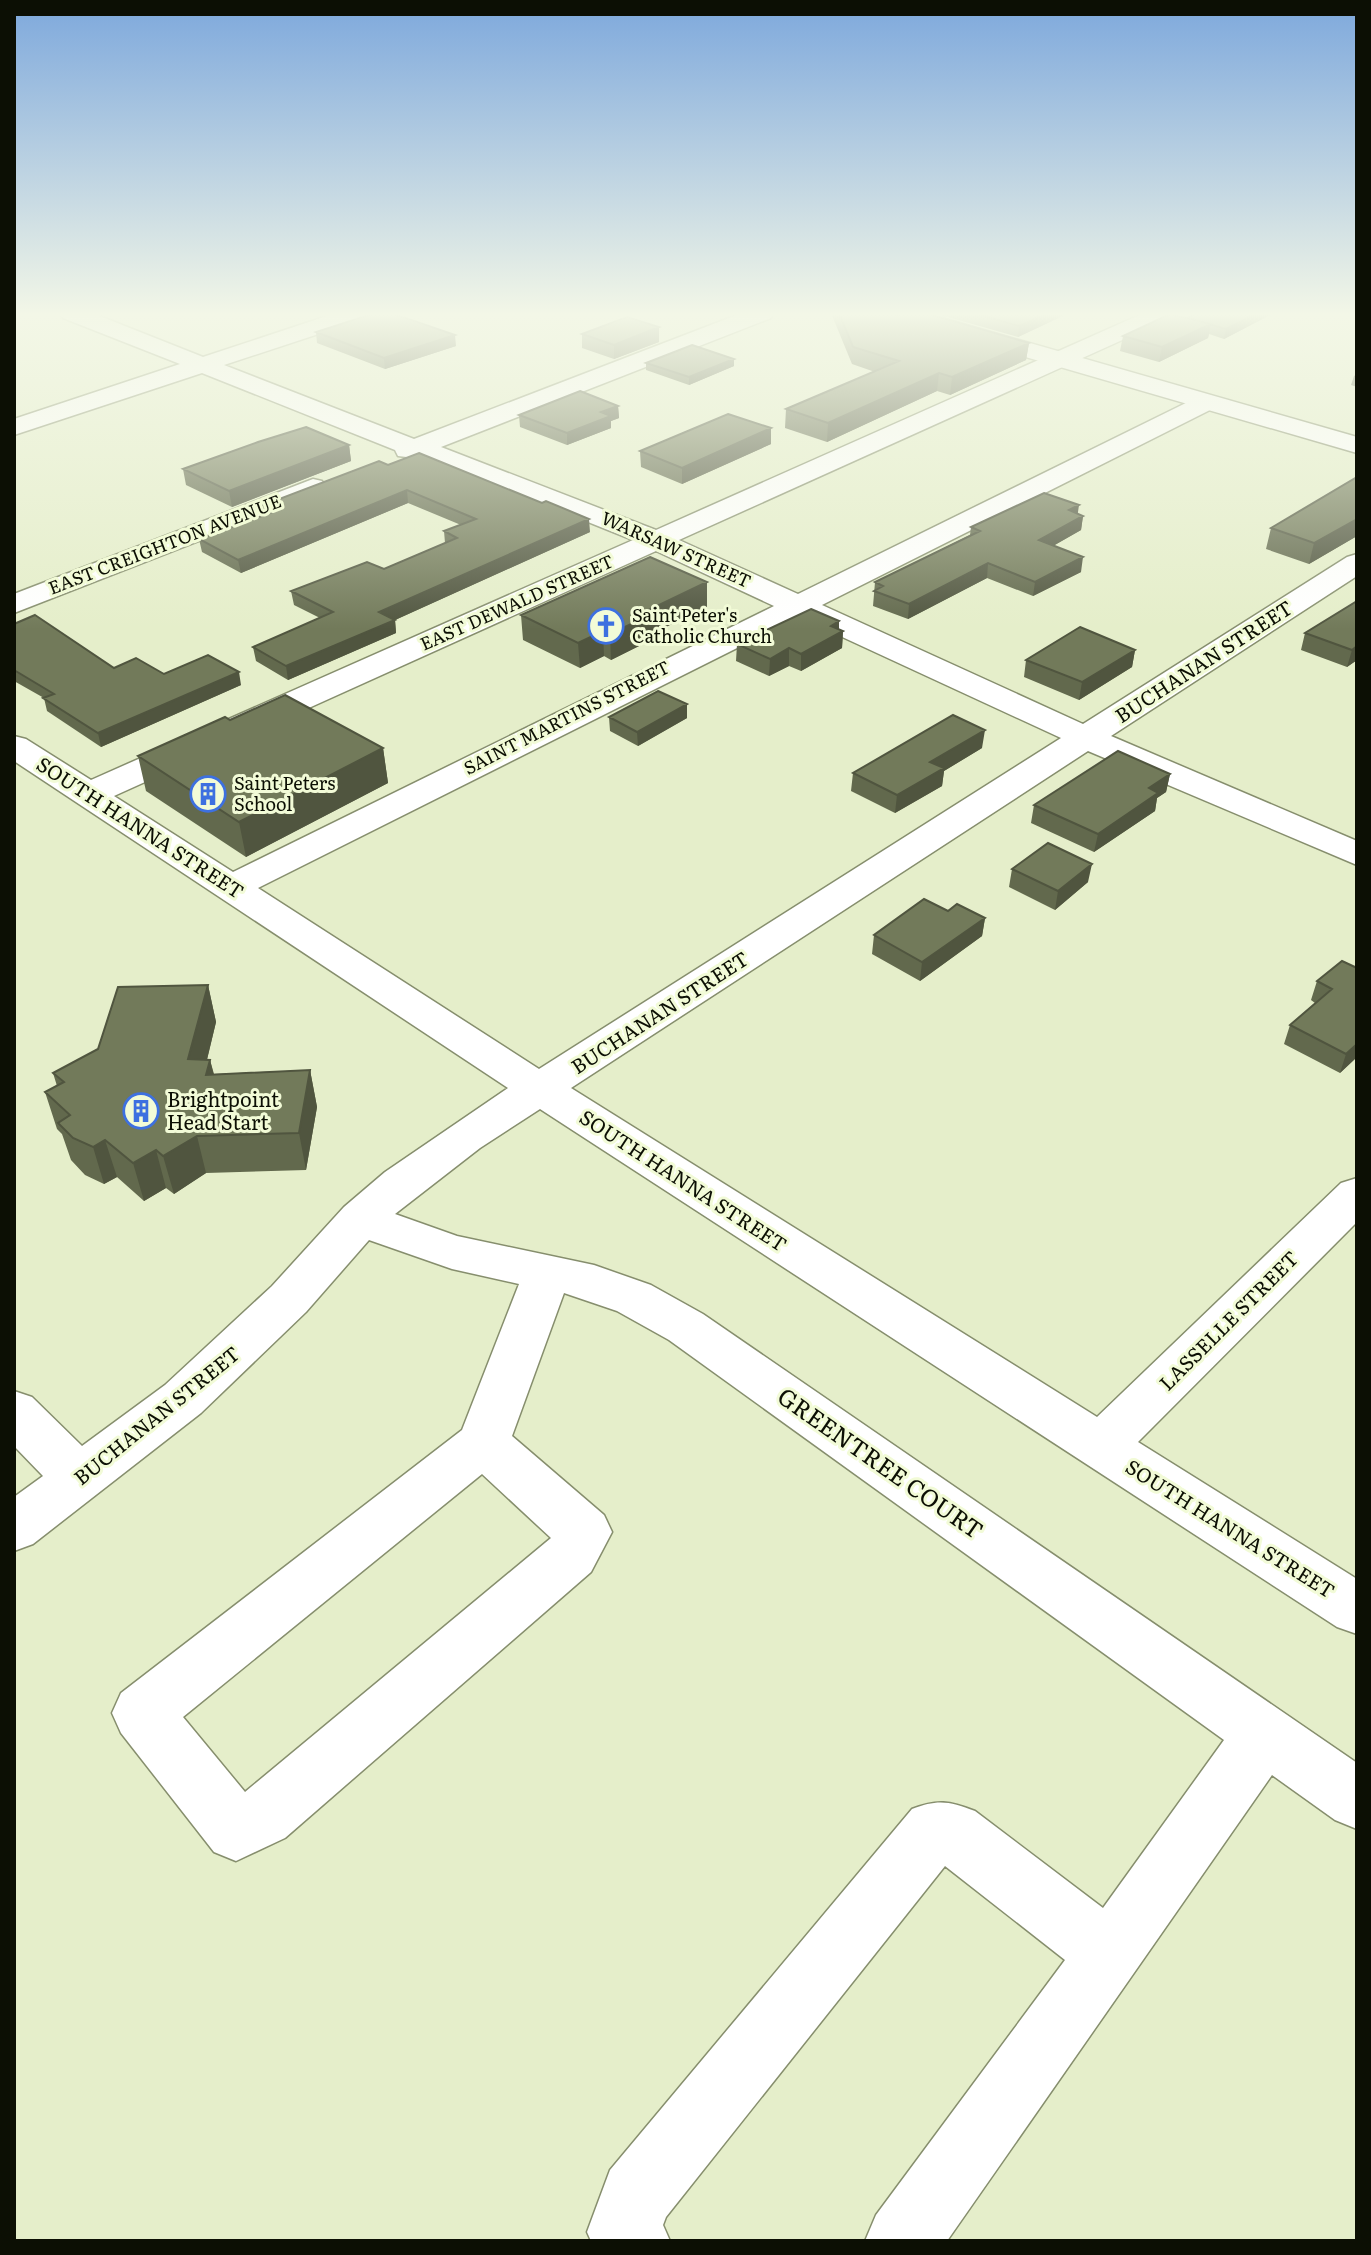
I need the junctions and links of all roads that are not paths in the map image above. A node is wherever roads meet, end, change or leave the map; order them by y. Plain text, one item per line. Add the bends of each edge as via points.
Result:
1 (40, 418) edge
2 (337, 418) edge
3 (491, 418) edge
4 (933, 418) edge
5 (1174, 418) edge
6 (1261, 418) edge
7 (14, 427) edge
8 (1356, 444) edge
9 (414, 448) junction
10 (384, 460) edge
11 (341, 477) edge
12 (657, 540) junction
13 (1357, 563) edge
14 (797, 603) junction
15 (14, 604) edge
16 (1087, 738) junction
17 (14, 746) edge
18 (89, 794) junction
19 (1357, 854) edge
20 (232, 887) junction
21 (541, 1089) junction
22 (1357, 1194) edge
23 (360, 1219) junction
24 (548, 1271) junction
25 (14, 1412) edge
26 (483, 1443) junction
27 (1100, 1447) junction
28 (80, 1479) junction
29 (14, 1528) edge
30 (1357, 1609) edge
31 (1264, 1735) junction
32 (1357, 1799) edge
33 (1110, 1954) junction
34 (633, 2241) edge
35 (902, 2241) edge

1 - 7 main road
2 - 9 main road, WARSAW STREET
3 - 9 main road
4 - 12 main road, EAST DEWALD STREET
5 - 14 main road, SAINT MARTINS STREET
6 - 8 main road
9 - 10 main road
9 - 12 main road, WARSAW STREET
11 - 15 main road, EAST CREIGHTON AVENUE
12 - 14 main road, WARSAW STREET
12 - 18 main road, EAST DEWALD STREET
13 - 16 main road, BUCHANAN STREET
14 - 16 main road, WARSAW STREET
14 - 20 main road, SAINT MARTINS STREET
16 - 19 main road, WARSAW STREET
16 - 21 main road, BUCHANAN STREET
17 - 18 main road, SOUTH HANNA STREET
18 - 20 main road, SOUTH HANNA STREET
20 - 21 main road, SOUTH HANNA STREET
21 - 23 main road, BUCHANAN STREET via 464,1137
21 - 27 main road, SOUTH HANNA STREET
22 - 27 main road, LASSELLE STREET
23 - 24 main road, GREENTREE COURT via 452,1252
23 - 28 main road, BUCHANAN STREET via 241,1347
24 - 26 main road
24 - 31 main road, GREENTREE COURT via 634,1298 686,1327
25 - 28 main road
26 - 26 main road via 142,1713 236,1830 263,1817 571,1555 585,1532
27 - 30 main road, SOUTH HANNA STREET
28 - 29 main road, BUCHANAN STREET
31 - 32 main road, GREENTREE COURT
31 - 33 main road
33 - 34 main road via 953,1833 934,1831 636,2196 624,2232
33 - 35 main road

